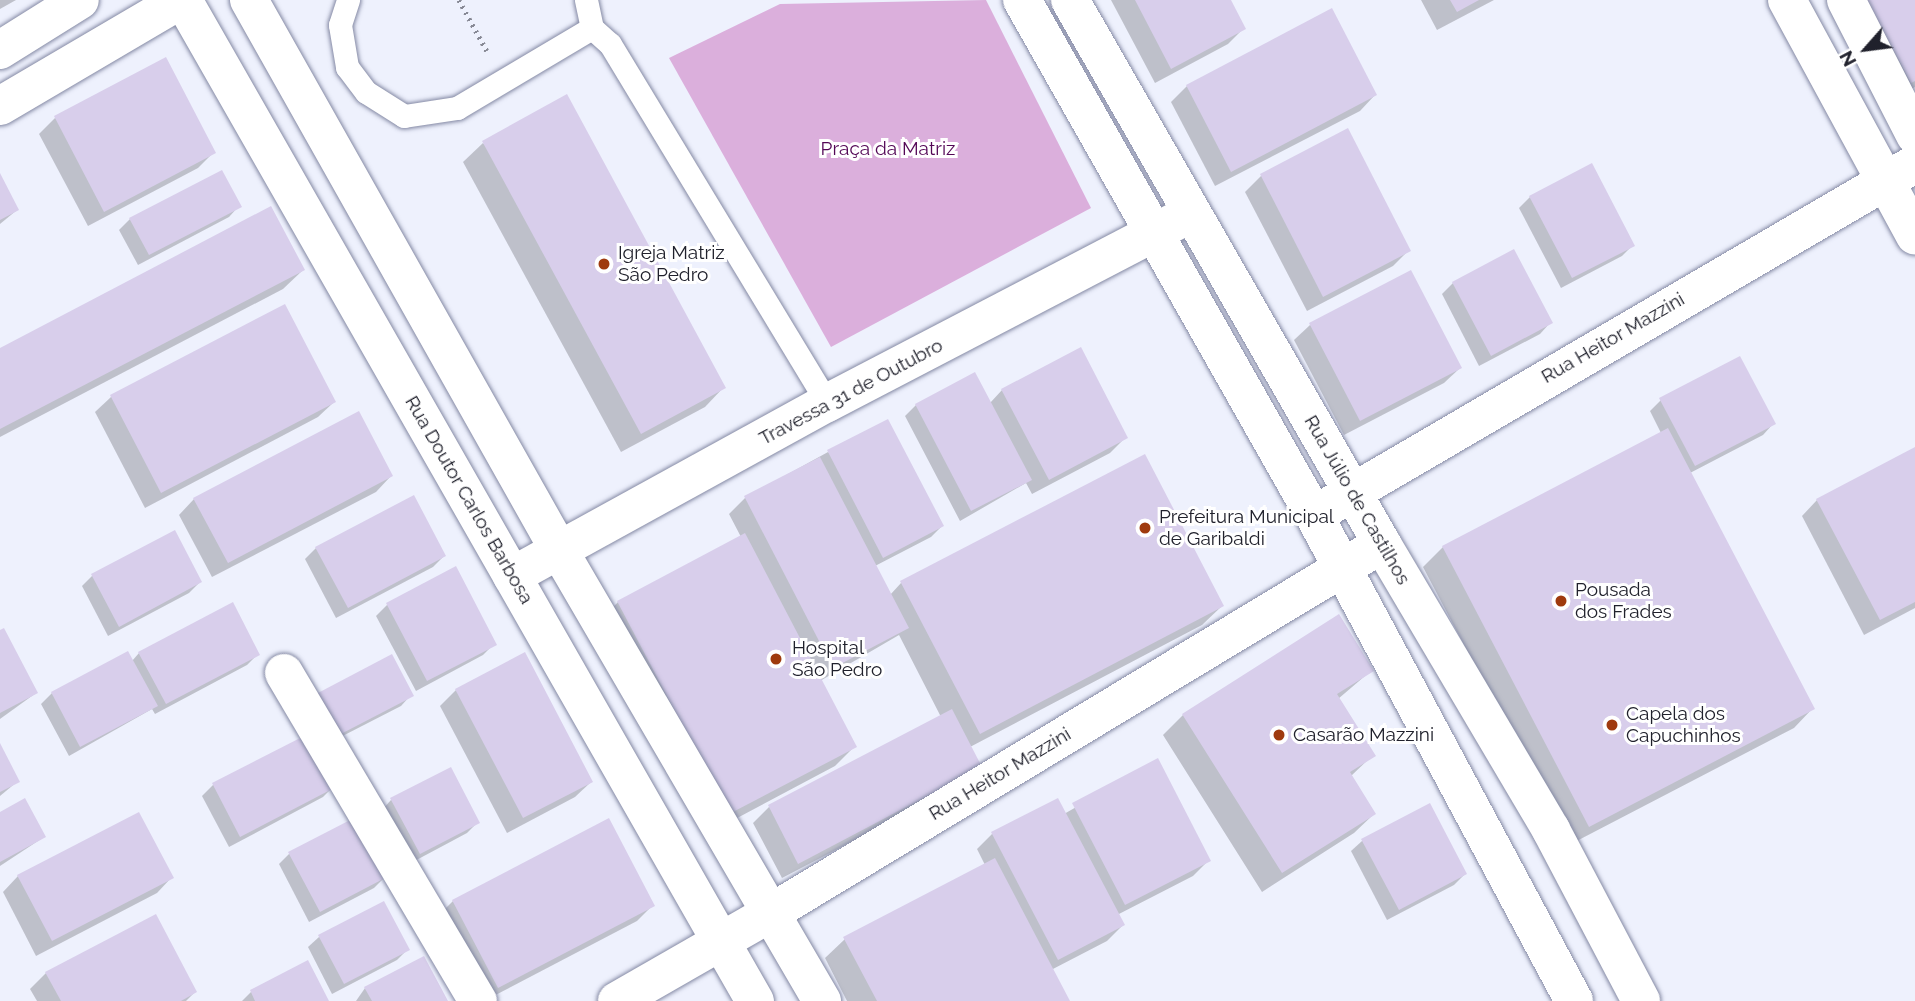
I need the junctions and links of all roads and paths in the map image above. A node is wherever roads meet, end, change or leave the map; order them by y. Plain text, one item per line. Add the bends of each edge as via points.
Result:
1 (80, 0) edge
2 (182, 0) edge
3 (249, 0) edge
4 (348, 0) edge
5 (458, 0) edge
6 (586, 0) edge
7 (1022, 0) edge
8 (1070, 0) edge
9 (1787, 0) edge
10 (1846, 0) edge
11 (592, 28) junction
12 (0, 50) edge
13 (505, 82) junction
14 (0, 106) edge
15 (1915, 135) edge
16 (1900, 172) edge
17 (1192, 213) junction
18 (1152, 234) junction
19 (1915, 236) edge
20 (827, 403) junction
21 (1351, 491) junction
22 (1314, 515) junction
23 (1382, 544) junction
24 (560, 552) junction
25 (1342, 566) junction
26 (512, 576) junction
27 (284, 673) dead end
28 (769, 915) junction
29 (721, 941) junction
30 (478, 1001) edge
31 (617, 1001) edge
32 (755, 1001) edge
33 (822, 1001) edge
34 (1574, 1001) edge
35 (1642, 1001) edge

1 - 12 street
2 - 14 street
2 - 26 street, Rua Doutor Carlos Barbosa
3 - 24 street
4 - 13 lane via 341,25 347,66 366,92 404,116 457,108
5 - 13 path
6 - 11 lane
7 - 18 street
8 - 17 street, Rua Júlio de Castilhos
9 - 16 street
10 - 15 street
11 - 13 lane
11 - 20 lane via 610,44
16 - 19 street
16 - 21 street, Rua Heitor Mazzini
17 - 18 street, Travessa 31 de Outubro
17 - 21 street, Rua Júlio de Castilhos
18 - 20 street, Travessa 31 de Outubro
18 - 22 street
20 - 24 street, Travessa 31 de Outubro
21 - 22 street, Rua Heitor Mazzini
21 - 23 street, Rua Júlio de Castilhos
22 - 25 street
23 - 25 street, Rua Heitor Mazzini
23 - 35 street, Rua Júlio de Castilhos via 1551,830
24 - 26 street, Travessa 31 de Outubro
24 - 28 street
25 - 28 street, Rua Heitor Mazzini
25 - 34 street
26 - 29 street, Rua Doutor Carlos Barbosa
27 - 30 street
28 - 29 street, Rua Heitor Mazzini
28 - 33 street
29 - 31 street, Rua Heitor Mazzini
29 - 32 street, Rua Doutor Carlos Barbosa

